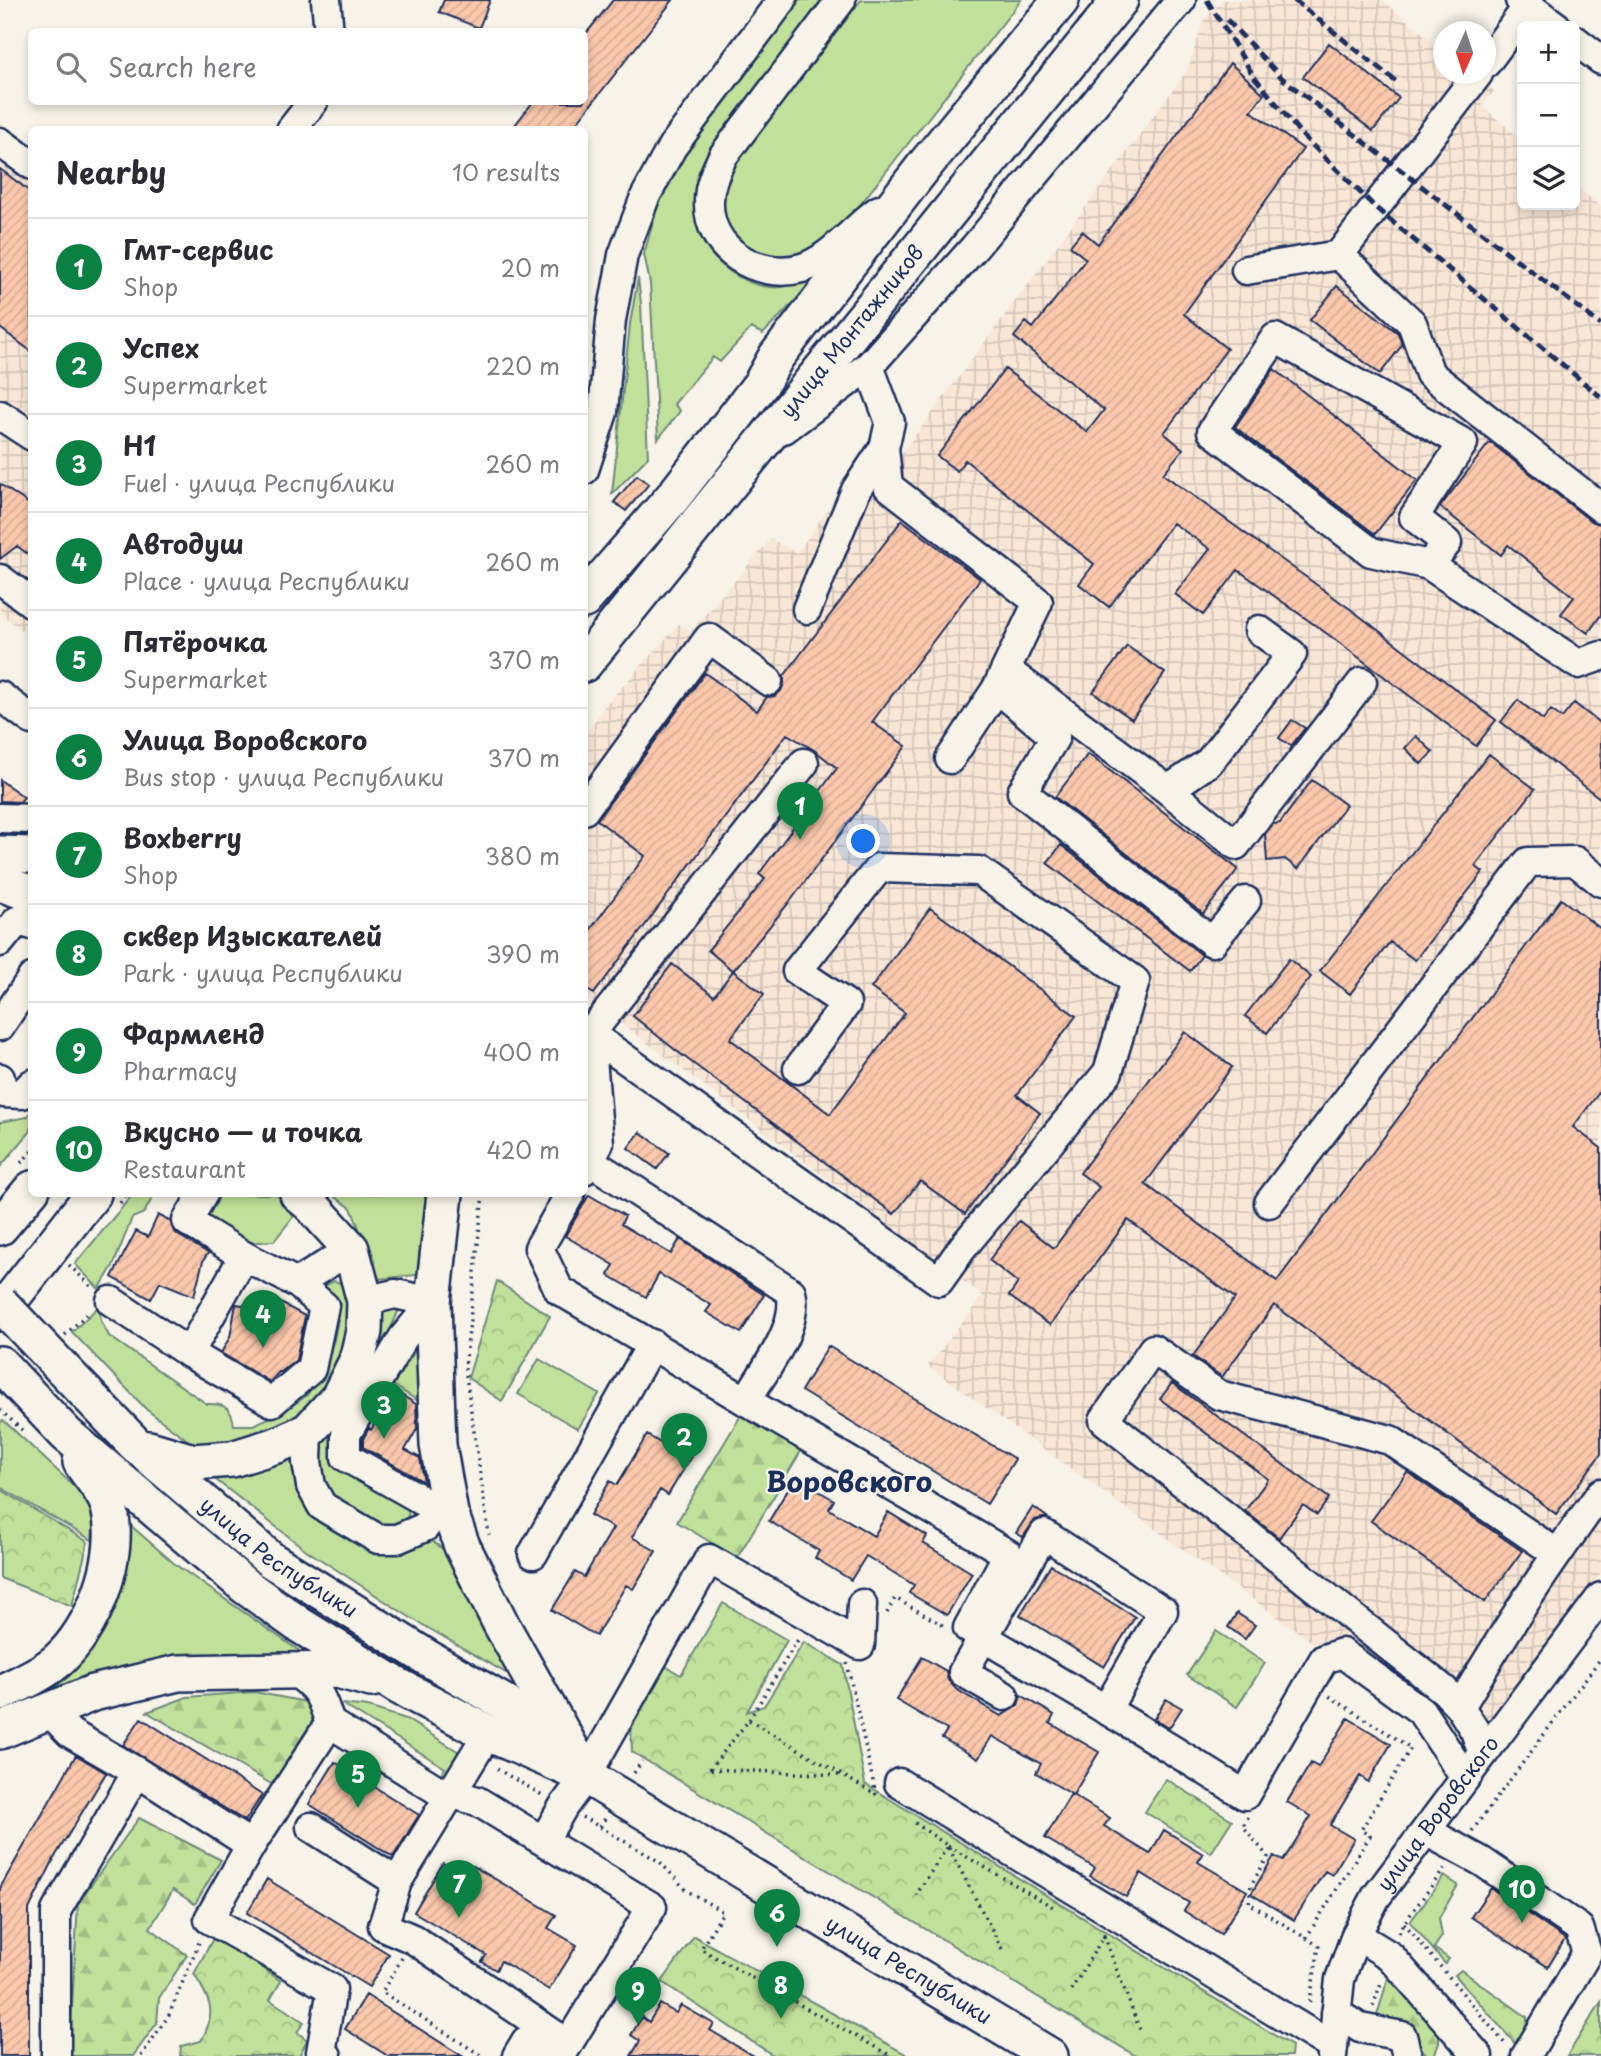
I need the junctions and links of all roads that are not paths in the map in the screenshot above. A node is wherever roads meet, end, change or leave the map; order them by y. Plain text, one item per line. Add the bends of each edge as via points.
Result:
1 (326, 0) edge
2 (782, 0) edge
3 (841, 0) edge
4 (1061, 0) edge
5 (1120, 0) edge
6 (1181, 0) edge
7 (1524, 3) edge
8 (1549, 21) edge
9 (329, 28) edge
10 (1580, 44) edge
11 (1496, 48) edge
12 (1601, 60) edge
13 (1470, 84) edge
14 (311, 105) edge
15 (294, 126) edge
16 (0, 142) edge
17 (28, 161) edge
18 (904, 193) junction
19 (1339, 255) junction
20 (1246, 270) dead end
21 (869, 366) junction
22 (0, 415) edge
23 (28, 433) edge
24 (884, 448) junction
25 (754, 452) junction
26 (588, 458) edge
27 (1601, 508) edge
28 (1429, 565) junction
29 (0, 579) edge
30 (588, 595) edge
31 (28, 600) edge
32 (807, 609) dead end
33 (1259, 629) dead end
34 (1601, 656) edge
35 (588, 659) edge
36 (1002, 679) junction
37 (768, 681) dead end
38 (1362, 682) dead end
39 (0, 696) edge
40 (28, 717) edge
41 (950, 759) dead end
42 (804, 763) dead end
43 (1168, 790) junction
44 (588, 804) edge
45 (0, 818) edge
46 (28, 819) edge
47 (0, 854) edge
48 (28, 855) edge
49 (1601, 882) edge
50 (0, 883) edge
51 (28, 893) edge
52 (1246, 901) dead end
53 (28, 924) edge
54 (0, 942) edge
55 (28, 984) edge
56 (0, 1026) edge
57 (588, 1031) edge
58 (588, 1033) edge
59 (588, 1041) edge
60 (798, 1069) dead end
61 (0, 1078) edge
62 (28, 1088) edge
63 (588, 1163) edge
64 (588, 1166) edge
65 (28, 1194) edge
66 (93, 1197) edge
67 (200, 1197) edge
68 (302, 1197) edge
69 (444, 1197) edge
70 (568, 1197) edge
71 (1269, 1203) dead end
72 (0, 1227) edge
73 (351, 1249) junction
74 (244, 1256) junction
75 (298, 1283) junction
76 (100, 1299) road end
77 (365, 1301) junction
78 (433, 1302) junction
79 (0, 1303) edge
80 (0, 1312) edge
81 (652, 1344) junction
82 (189, 1353) junction
83 (0, 1364) edge
84 (746, 1401) junction
85 (308, 1431) junction
86 (66, 1434) junction
87 (135, 1444) junction
88 (1601, 1493) edge
89 (443, 1512) junction
90 (1556, 1553) junction
91 (533, 1554) dead end
92 (1601, 1597) edge
93 (862, 1604) dead end
94 (984, 1638) junction
95 (292, 1670) junction
96 (398, 1686) junction
97 (0, 1693) edge
98 (1004, 1696) dead end
99 (1460, 1707) junction
100 (48, 1710) junction
101 (1106, 1710) junction
102 (330, 1723) junction
103 (0, 1731) edge
104 (488, 1733) junction
105 (1483, 1754) junction
106 (137, 1772) junction
107 (586, 1776) junction
108 (1465, 1778) junction
109 (453, 1794) junction
110 (887, 1794) road end
111 (311, 1828) dead end
112 (1426, 1831) junction
113 (544, 1840) junction
114 (251, 1845) junction
115 (397, 1882) junction
116 (1356, 1935) junction
117 (1336, 2013) junction
118 (1333, 2051) edge
119 (1516, 2051) edge
120 (560, 2052) edge
121 (56, 2056) edge
122 (327, 2056) edge
123 (517, 2056) edge
124 (1050, 2056) edge
125 (1407, 2056) edge
126 (1478, 2056) edge

1 - 9 street
2 - 26 street via 672,146 645,197 623,255 611,320 603,412
3 - 18 street via 723,156 711,181 711,222 721,244 737,258 760,269 786,271 823,258 860,223
4 - 18 main road, улица Монтажников
5 - 25 main road, улица Монтажников
6 - 21 street
7 - 8 street
7 - 11 street
10 - 12 street
13 - 19 street
14 - 15 street
16 - 17 street
18 - 30 main road, улица Монтажников via 681,487
19 - 20 street
19 - 27 street via 1412,323 1430,374
21 - 24 street via 890,422
21 - 25 street
22 - 23 street
24 - 32 street via 856,490
24 - 36 street via 888,486 1038,602
25 - 35 main road, улица Монтажников
28 - 28 street via 1371,552 1212,431 1275,338 1463,443 1414,517 1447,543
28 - 34 street via 1578,664
29 - 31 street
33 - 43 street via 1292,654 1209,762
36 - 41 street
36 - 43 street
36 - 52 street via 1055,737 1022,792 1212,942
37 - 44 street via 709,638
38 - 43 street via 1236,845
39 - 40 street
42 - 57 street
45 - 46 street
47 - 48 main road
49 - 71 street via 1575,861 1528,862
50 - 51 main road
53 - 54 street via 17,921
55 - 56 street
58 - 60 street via 939,1281 1108,1072 1135,981 979,871 879,868 797,971 846,1004
59 - 63 street via 599,1143
61 - 62 street via 3,1093 22,1094
64 - 84 street via 791,1292 789,1327
65 - 72 main road
66 - 80 main road
67 - 74 street via 187,1221
68 - 73 main road
69 - 78 main road
70 - 81 street via 538,1248 559,1290
73 - 75 street
73 - 77 main road
74 - 75 street
74 - 82 street
75 - 82 street via 324,1306 311,1369 272,1402
76 - 82 street
77 - 78 street via 395,1294
77 - 85 main road via 357,1361 339,1397
78 - 89 main road
78 - 89 street via 403,1338 345,1434 346,1457
79 - 87 main road, улица Республики, bridge via 63,1352
81 - 84 street
81 - 91 street
83 - 86 main road, улица Республики via 24,1410
84 - 94 street via 1008,1554 968,1628
85 - 87 main road via 232,1459 193,1462
85 - 89 street via 311,1486 322,1506 378,1539 397,1539 425,1527
86 - 96 main road, улица Республики via 244,1586
86 - 97 main road via 108,1503 114,1531 110,1559 89,1619 73,1645 55,1663
87 - 107 main road, улица Республики via 271,1560 505,1703
88 - 90 street
89 - 107 main road
90 - 99 street
90 - 99 street via 1390,1440 1219,1395 1153,1349 1104,1420 1444,1689
92 - 105 street, улица Воровского
93 - 107 street via 860,1645 709,1559
94 - 98 street via 963,1672
94 - 101 street
94 - 101 street via 1044,1534 1163,1611
95 - 96 main road via 337,1670
95 - 100 main road via 178,1673 93,1693
95 - 102 street via 321,1696
96 - 104 main road, улица Республики
99 - 105 street
100 - 103 main road
100 - 106 street via 70,1733
101 - 108 street via 1245,1795 1324,1659 1342,1653 1422,1711
102 - 109 street via 436,1789
102 - 114 street
104 - 107 main road, улица Республики
104 - 109 street
105 - 108 street, улица Воровского
106 - 114 street
106 - 121 street via 56,1911
107 - 113 street
107 - 124 main road, улица Республики
108 - 112 street, улица Воровского
109 - 113 street via 477,1801
109 - 115 street
110 - 118 street via 1305,2029
111 - 115 street
112 - 116 street, улица Воровского via 1376,1897
112 - 119 street via 1481,1861 1579,1928 1587,1953
113 - 120 street via 652,1907
114 - 122 street via 209,1919 332,1989 321,2052
115 - 120 street via 383,1926 414,1940
116 - 117 street, улица Воровского via 1340,1979
116 - 126 street via 1390,1956
117 - 118 street, улица Воровского
117 - 125 street via 1360,2028 1402,2036
120 - 123 street via 526,2041

